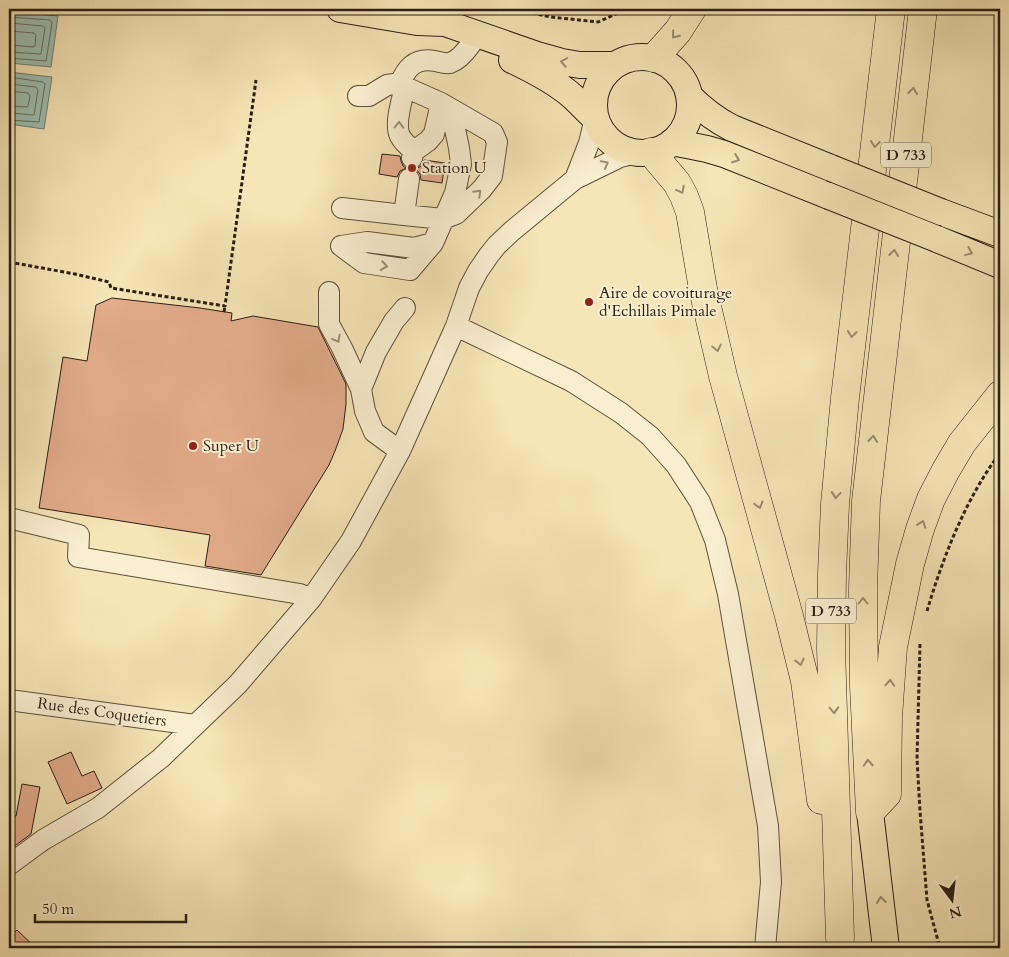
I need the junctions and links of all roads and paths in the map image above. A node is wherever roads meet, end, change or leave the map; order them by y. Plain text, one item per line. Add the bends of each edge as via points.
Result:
1 (340, 9) edge
2 (513, 9) edge
3 (627, 9) edge
4 (692, 9) edge
5 (891, 9) edge
6 (923, 9) edge
7 (417, 22) junction
8 (471, 44) junction
9 (654, 58) junction
10 (613, 65) junction
11 (256, 80) dead end
12 (402, 86) junction
13 (358, 96) dead end
14 (690, 96) junction
15 (441, 103) junction
16 (595, 118) junction
17 (653, 149) junction
18 (409, 179) dead end
19 (574, 179) junction
20 (342, 208) dead end
21 (404, 215) junction
22 (443, 219) junction
23 (1000, 234) edge
24 (341, 246) dead end
25 (9, 262) edge
26 (1000, 265) edge
27 (329, 292) dead end
28 (225, 306) junction
29 (405, 308) dead end
30 (224, 312) dead end
31 (456, 326) junction
32 (361, 389) junction
33 (1000, 395) edge
34 (400, 451) junction
35 (1000, 453) edge
36 (9, 518) edge
37 (311, 599) junction
38 (926, 611) dead end
39 (920, 642) dead end
40 (9, 700) edge
41 (195, 725) junction
42 (870, 812) junction
43 (9, 865) edge
44 (840, 943) edge
45 (765, 948) edge
46 (886, 948) edge
47 (940, 948) edge

1 - 7 main road
2 - 3 path via 598,22
4 -> 9 highway
5 -> 44 highway, D 733 via 835,504 831,648
42 -> 6 highway, D 733 via 864,666 866,500
7 - 8 main road
10 -> 7 main road via 562,62 446,23
8 - 12 street via 452,62 425,60 412,65 403,75
8 - 16 main road via 502,55 555,83
9 - 10 main road via 640,56
9 - 14 main road via 677,72
10 - 16 main road via 596,87
11 - 28 path
12 - 13 street via 387,85 369,96
12 - 15 street
15 -> 12 street via 434,134 413,155 399,134
14 - 17 main road via 690,110 681,133
14 - 23 main road, bridge via 718,121 732,128
15 - 22 street via 455,129 461,164 455,193
22 -> 15 street via 456,214 492,176 497,142 493,133
16 - 17 main road via 612,144 624,150
16 - 19 street via 589,144
19 -> 17 street via 620,157
17 -> 26 main road, bridge via 707,149 724,154
17 -> 44 highway via 678,183 690,212 723,376 805,681
18 - 21 street
19 - 31 street via 497,245 469,288
20 - 21 street
21 - 22 street
24 -> 22 street via 367,242 414,248 434,243
25 - 28 path via 109,282 111,288
27 -> 32 street via 329,324
28 - 30 path
29 - 32 street via 376,352
31 - 34 street
31 - 45 street via 571,381 621,413 650,436 676,465 700,502 715,540 728,594 768,826 771,882
32 - 34 street via 365,411 374,432
42 -> 33 highway via 888,794 888,716 893,647 920,529 931,499 962,443
34 - 37 street via 351,541
35 - 38 path via 965,510
36 - 37 street via 79,535 78,557 300,594
37 - 41 street via 238,684
39 - 47 path via 917,759 920,812 927,900
40 - 41 street, Rue des Coquetiers
41 - 43 street via 161,758 98,808
46 -> 42 main road, D 733

